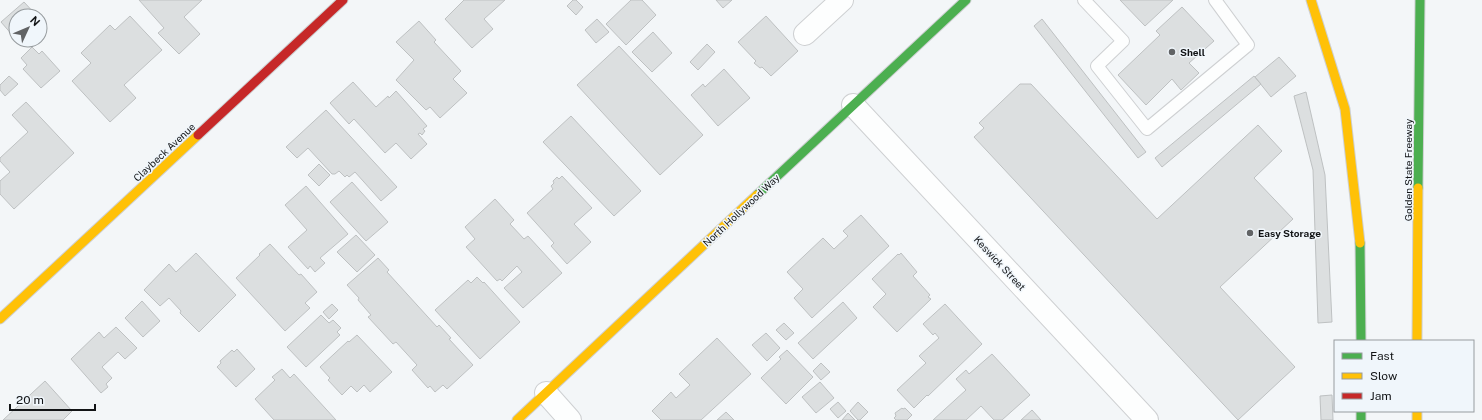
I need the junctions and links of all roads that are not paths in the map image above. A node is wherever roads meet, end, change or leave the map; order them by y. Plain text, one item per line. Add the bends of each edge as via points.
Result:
1 (343, 0) edge
2 (842, 0) edge
3 (966, 0) edge
4 (1084, 0) edge
5 (1214, 0) edge
6 (1310, 0) edge
7 (1420, 0) edge
8 (805, 34) dead end
9 (853, 105) junction
10 (0, 319) edge
11 (1361, 340) edge
12 (1417, 340) edge
13 (546, 393) junction
14 (517, 420) edge
15 (570, 420) edge
16 (1147, 420) edge

1 - 10 main road, Claybeck Avenue
2 - 8 street
3 - 9 main road, North Hollywood Way
4 - 5 lane via 1123,40 1097,66 1147,129 1248,45
6 - 11 main road via 1345,109 1360,244
7 - 12 main road, Golden State Freeway
9 - 13 main road, North Hollywood Way
9 - 16 street, Keswick Street
13 - 14 main road, North Hollywood Way
13 - 15 street

